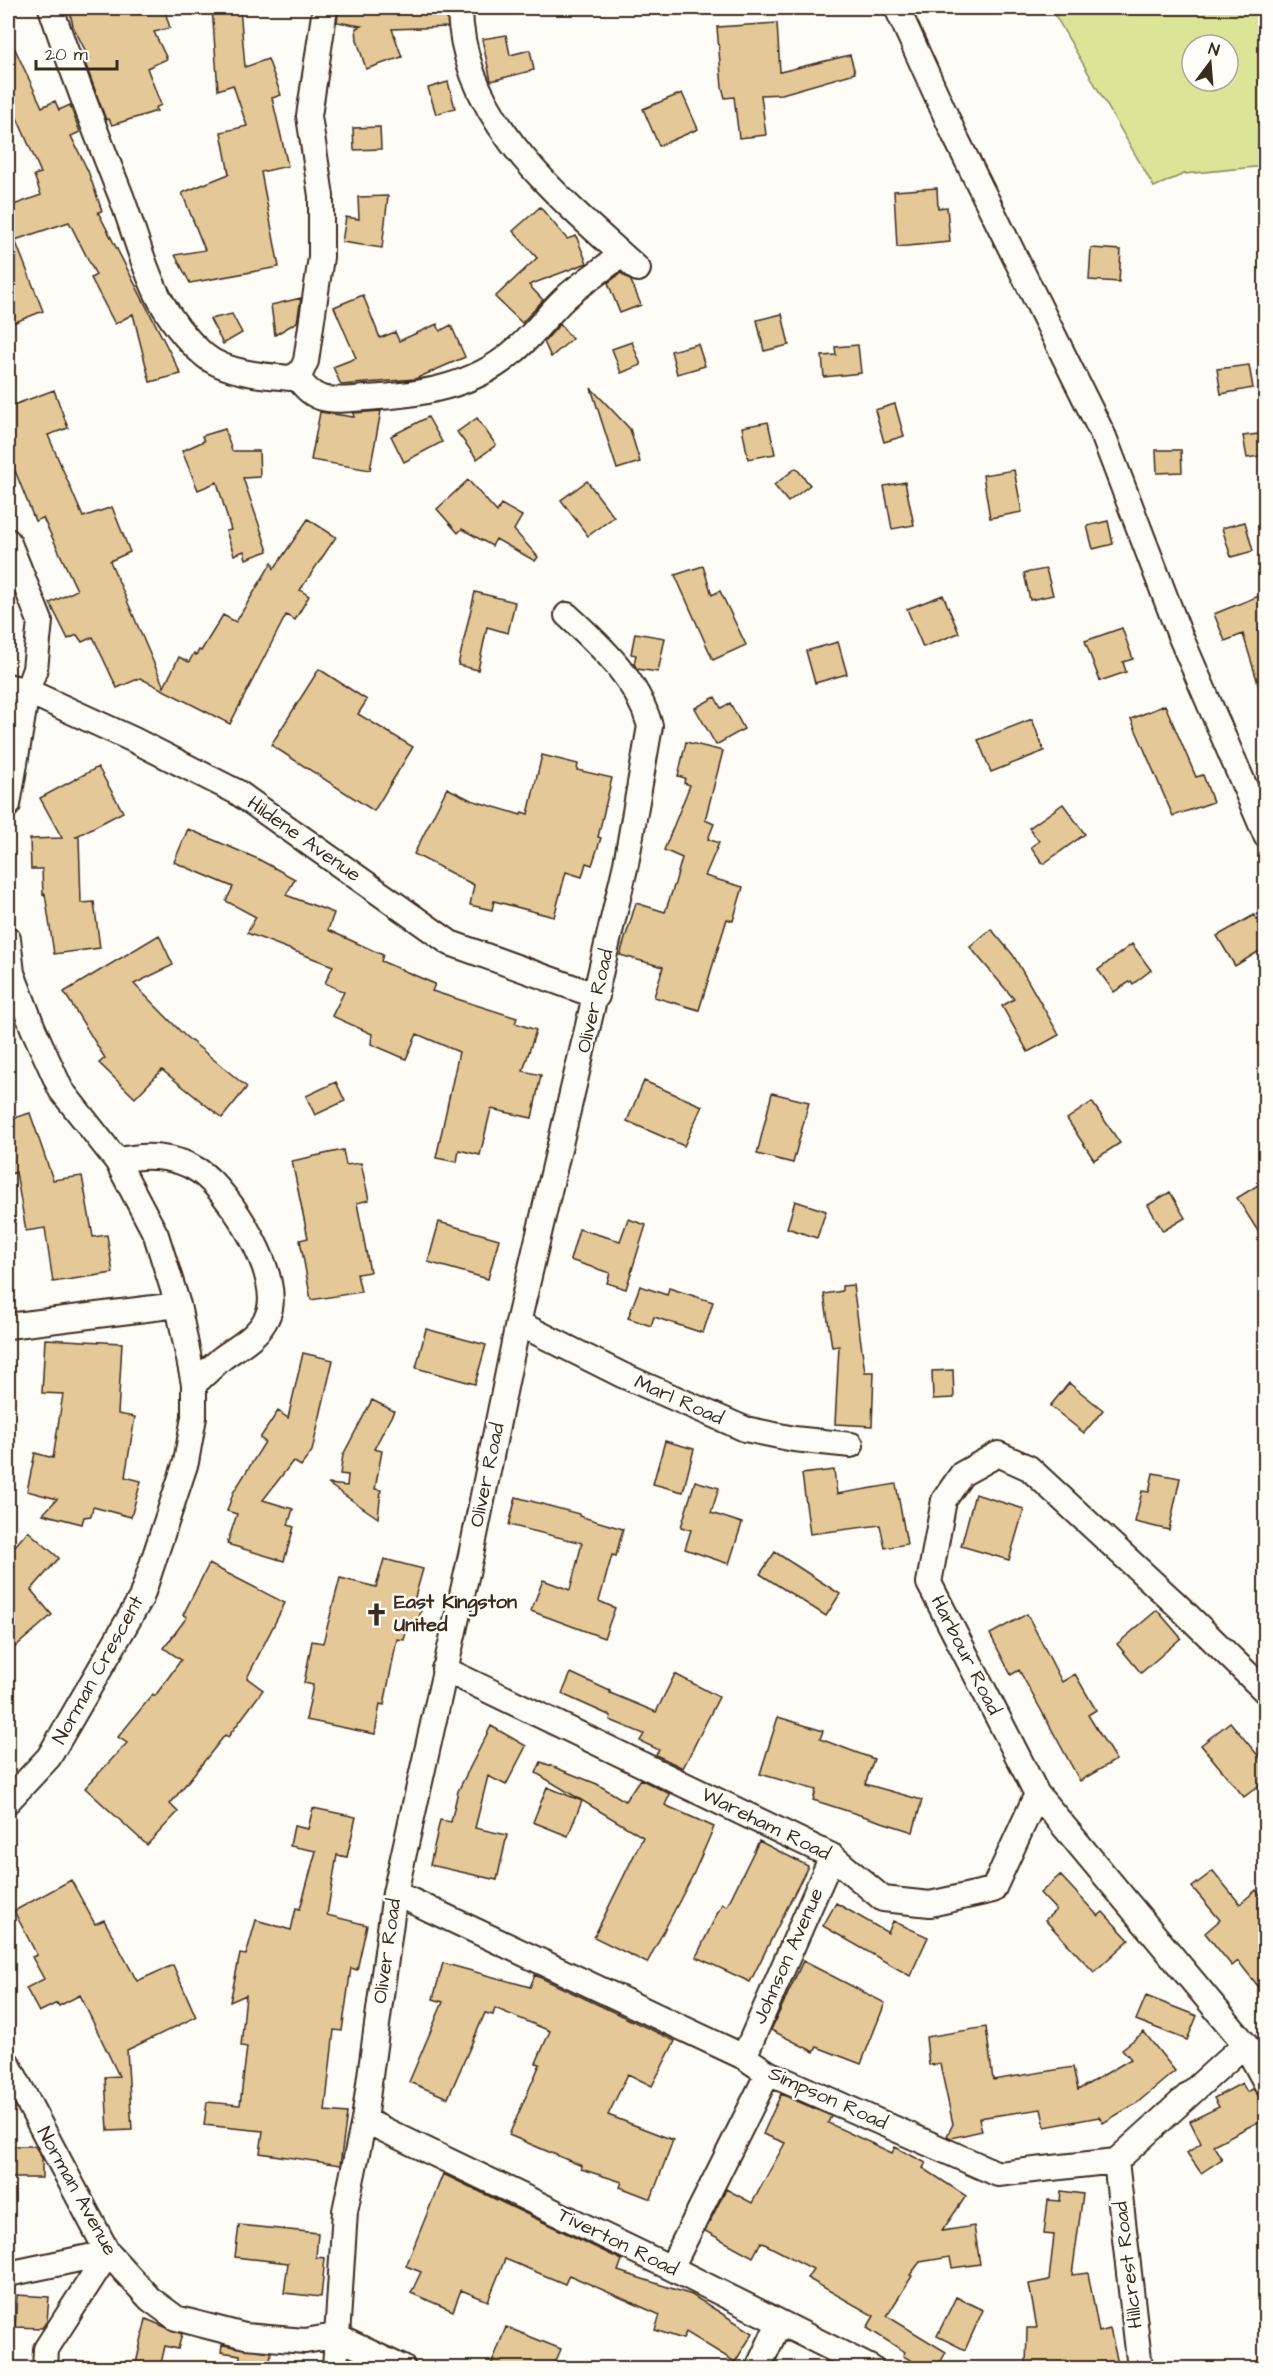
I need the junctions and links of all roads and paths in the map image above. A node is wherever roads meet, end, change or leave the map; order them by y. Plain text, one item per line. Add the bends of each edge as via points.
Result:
1 (51, 8) edge
2 (325, 8) edge
3 (460, 8) edge
4 (897, 8) edge
5 (296, 375) junction
6 (8, 541) edge
7 (567, 615) dead end
8 (17, 688) edge
9 (8, 804) edge
10 (1266, 836) edge
11 (8, 939) edge
12 (10, 973) edge
13 (597, 996) junction
14 (117, 1161) junction
15 (178, 1305) junction
16 (518, 1323) junction
17 (8, 1326) edge
18 (194, 1384) junction
19 (851, 1445) dead end
20 (444, 1669) junction
21 (1266, 1692) edge
22 (1037, 1794) junction
23 (8, 1801) edge
24 (832, 1856) junction
25 (395, 1893) junction
26 (1245, 2044) junction
27 (744, 2057) junction
28 (8, 2064) edge
29 (768, 2073) junction
30 (1266, 2083) edge
31 (364, 2120) junction
32 (1116, 2161) junction
33 (108, 2253) junction
34 (671, 2268) junction
35 (8, 2274) edge
36 (779, 2323) junction
37 (335, 2336) junction
38 (45, 2368) edge
39 (334, 2368) edge
40 (403, 2368) edge
41 (758, 2368) edge
42 (871, 2368) edge
43 (1140, 2368) edge

1 - 5 street via 136,246 162,306 206,357 264,375
2 - 5 street via 309,116 321,196 321,257 306,361
3 - 5 street via 460,37 467,59 505,135 563,203 630,262 565,297 513,352 459,382 425,392 342,400 315,397
4 - 10 street via 955,136 1104,437 1179,633
6 - 8 street via 40,621 35,669
7 - 13 street, Oliver Road via 617,665 644,705 650,726 626,864
8 - 9 street
8 - 13 street, Hildene Avenue via 237,792 450,943
11 - 12 street, Norman Crescent
12 - 14 street, Norman Crescent via 61,1090
13 - 16 street, Oliver Road
14 - 15 street, Norman Crescent via 156,1235
14 - 18 street via 140,1155 170,1159 199,1171 223,1192 268,1275 272,1295 268,1315 257,1333
15 - 17 street
15 - 18 street, Norman Crescent
16 - 19 street, Marl Road via 622,1375 745,1429
16 - 20 street, Oliver Road
18 - 23 street, Norman Crescent via 194,1417 186,1462 141,1598 49,1757
20 - 24 street, Wareham Road
20 - 25 street, Oliver Road
21 - 22 street, Harbour Road via 1029,1468 998,1454 962,1474 944,1500 929,1583
22 - 24 street, Wareham Road via 993,1890 930,1904 883,1899
22 - 26 street, Harbour Road
24 - 27 street, Johnson Avenue
25 - 27 street, Simpson Road
25 - 31 street, Oliver Road
26 - 30 street, Harbour Road
26 - 32 street
27 - 29 street, Simpson Road
28 - 33 street, Norman Avenue
29 - 32 street, Simpson Road via 998,2174
29 - 34 street
31 - 34 street, Tiverton Road
31 - 37 street, Oliver Road via 345,2211
32 - 43 street, Hillcrest Road
33 - 35 street
33 - 37 street, Norman Avenue via 150,2299 176,2318 246,2336 305,2341
33 - 38 street via 46,2349
34 - 36 street, Tiverton Road
36 - 41 street
36 - 42 street, Tiverton Road
37 - 39 street, Oliver Road
37 - 40 street

